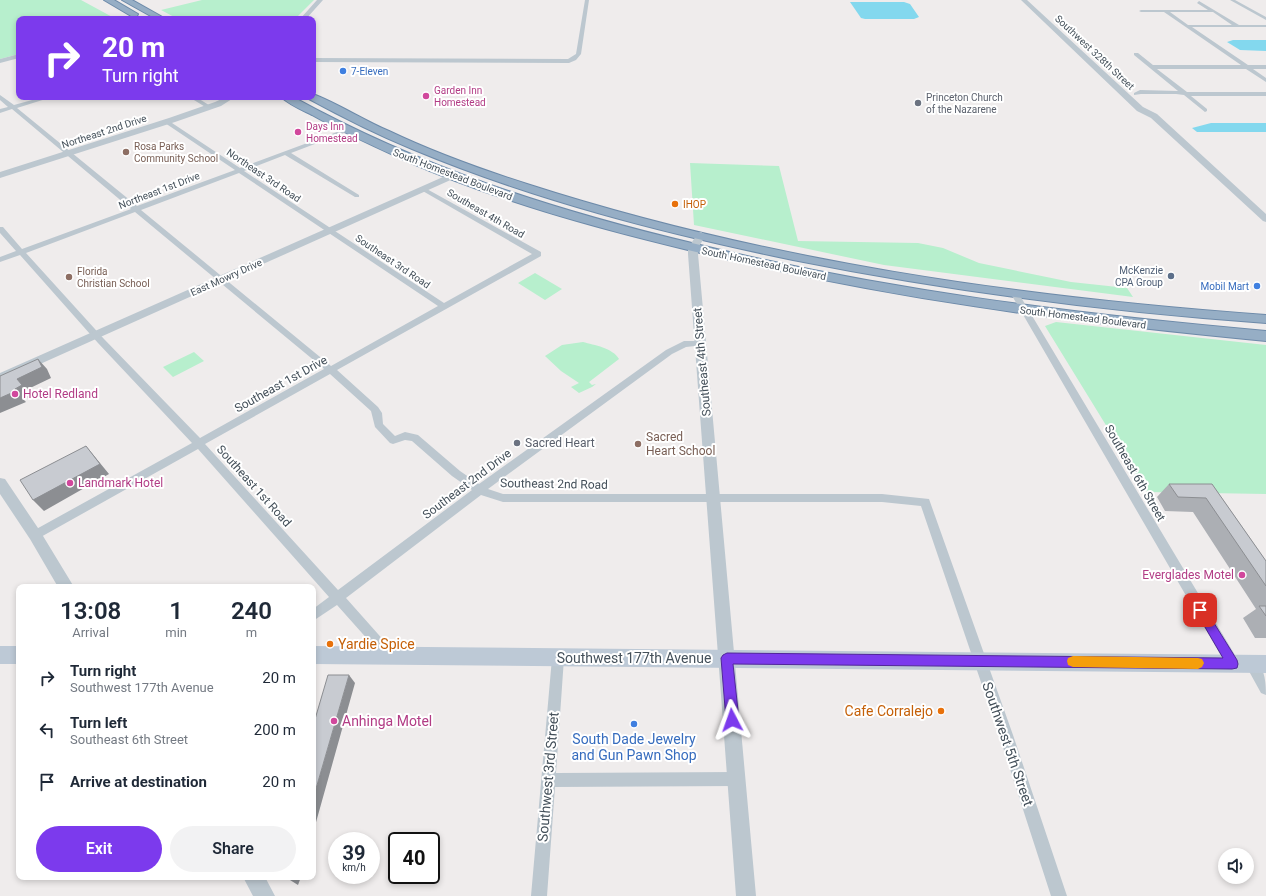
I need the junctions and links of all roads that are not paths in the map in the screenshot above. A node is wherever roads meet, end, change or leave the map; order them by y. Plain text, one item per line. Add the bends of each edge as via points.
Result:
1 (108, 0) edge
2 (126, 0) edge
3 (320, 0) edge
4 (587, 0) edge
5 (1024, 0) edge
6 (1033, 0) edge
7 (1232, 0) edge
8 (1199, 2) dead end
9 (1141, 11) dead end
10 (1166, 11) junction
11 (1215, 11) junction
12 (137, 16) edge
13 (156, 16) edge
14 (306, 16) edge
15 (1266, 19) edge
16 (1186, 26) junction
17 (1238, 26) junction
18 (1266, 26) edge
19 (1083, 46) dead end
20 (1136, 54) dead end
21 (16, 57) edge
22 (316, 60) edge
23 (0, 61) edge
24 (1151, 67) junction
25 (1248, 67) junction
26 (1266, 67) edge
27 (1266, 80) edge
28 (1130, 88) dead end
29 (1136, 94) junction
30 (1185, 94) junction
31 (1266, 94) edge
32 (0, 97) edge
33 (316, 99) edge
34 (1142, 99) dead end
35 (37, 100) edge
36 (198, 100) edge
37 (217, 100) edge
38 (222, 100) edge
39 (292, 100) edge
40 (1147, 104) dead end
41 (208, 105) junction
42 (12, 107) junction
43 (1205, 110) dead end
44 (0, 111) edge
45 (1154, 116) junction
46 (167, 122) junction
47 (347, 130) junction
48 (381, 146) junction
49 (286, 153) junction
50 (67, 154) junction
51 (462, 165) junction
52 (239, 170) junction
53 (0, 175) edge
54 (452, 176) junction
55 (423, 189) junction
56 (545, 193) junction
57 (357, 196) dead end
58 (135, 209) junction
59 (1266, 219) edge
60 (0, 229) edge
61 (330, 231) junction
62 (701, 235) junction
63 (694, 248) junction
64 (21, 252) junction
65 (538, 254) joint
66 (0, 260) edge
67 (222, 279) junction
68 (1015, 294) junction
69 (445, 308) junction
70 (1025, 310) junction
71 (1266, 320) edge
72 (96, 335) junction
73 (1266, 336) edge
74 (701, 343) junction
75 (330, 371) junction
76 (0, 378) edge
77 (199, 444) junction
78 (0, 483) edge
79 (479, 490) junction
80 (713, 498) junction
81 (925, 502) joint
82 (36, 535) junction
83 (64, 584) edge
84 (338, 598) junction
85 (316, 614) edge
86 (16, 647) edge
87 (0, 655) edge
88 (16, 655) edge
89 (316, 655) edge
90 (390, 656) junction
91 (558, 658) junction
92 (727, 658) junction
93 (980, 660) junction
94 (1250, 664) edge
95 (1266, 689) edge
96 (737, 779) junction
97 (548, 780) junction
98 (255, 880) edge
99 (265, 896) edge
100 (538, 896) edge
101 (746, 896) edge
102 (1059, 896) edge

1 - 12 highway
2 - 13 highway
3 - 14 street
4 - 22 street via 578,54 574,59 561,62
5 - 45 street, Southwest 328th Street via 1140,109
6 - 19 street, Southwest 328th Street
7 - 15 street
8 - 11 street
9 - 10 street
10 - 11 street
10 - 16 street
11 - 17 street
16 - 17 street
16 - 25 street
17 - 18 street
20 - 24 street
21 - 23 street
24 - 25 street
24 - 30 street
25 - 26 street
25 - 27 street
28 - 29 street, Southwest 328th Street
29 - 30 street
29 - 34 street, Southwest 328th Street
30 - 31 street
30 - 43 street
32 - 42 street, Southeast 2nd Road
33 - 51 highway, South Homestead Boulevard via 391,136
35 - 42 street
36 - 41 street
37 - 41 street, Northeast 2nd Drive
38 - 41 street, Northeast 2nd Drive
39 - 47 highway, South Homestead Boulevard
40 - 45 street, Southwest 328th Street via 1153,109
41 - 46 street, Northeast 2nd Drive
42 - 44 street
42 - 50 street, Southeast 2nd Road
45 - 59 street, Southwest 328th Street
46 - 50 street, Northeast 2nd Drive
46 - 52 street, Northeast 3rd Road
47 - 48 highway, South Homestead Boulevard
47 - 49 street, Northeast 1st Drive
48 - 51 highway via 400,146 448,165
48 - 54 highway, South Homestead Boulevard
49 - 52 street, Northeast 1st Drive
49 - 57 street
50 - 53 street, Northeast 2nd Drive
50 - 58 street, Southeast 2nd Road
51 - 56 highway, South Homestead Boulevard
52 - 58 street, Northeast 1st Drive
52 - 61 street, Northeast 3rd Road
54 - 55 street, East Mowry Drive
54 - 56 highway via 471,175 523,192
54 - 63 highway, South Homestead Boulevard via 562,212
55 - 61 street, East Mowry Drive
55 - 65 street, Southeast 4th Road
56 - 62 highway, South Homestead Boulevard
58 - 64 street, Northeast 1st Drive
58 - 67 street, Southeast 2nd Road
60 - 64 street, Southeast 1st Road
61 - 67 street, East Mowry Drive
61 - 69 street, Southeast 3rd Road
62 - 63 street
62 - 68 highway, South Homestead Boulevard via 846,266
63 - 70 highway, South Homestead Boulevard via 851,282
63 - 74 street, Southeast 4th Street
64 - 66 street, Northeast 1st Drive
64 - 72 street, Southeast 1st Road
65 - 69 street, Southeast 1st Drive
67 - 72 street, East Mowry Drive
67 - 75 street, Southeast 2nd Road
68 - 70 street, Southeast 6th Street
68 - 71 highway, South Homestead Boulevard
69 - 75 street, Southeast 1st Drive
70 - 73 highway, South Homestead Boulevard via 1144,325
70 - 94 street, Southeast 6th Street
72 - 76 street, East Mowry Drive
72 - 77 street, Southeast 1st Road
74 - 79 street, Southeast 2nd Drive via 684,344 669,352
74 - 80 street, Southeast 4th Street
75 - 77 street, Southeast 1st Drive
75 - 79 street, Southeast 2nd Road via 375,409 378,425 393,440 405,436 415,438
77 - 82 street, Southeast 1st Drive
77 - 84 street, Southeast 1st Road
78 - 82 street
79 - 80 street, Southeast 2nd Road via 503,498
79 - 84 street, Southeast 2nd Drive
80 - 81 street, Southeast 2nd Road via 882,498
80 - 92 street, Southeast 4th Street
81 - 93 street, Southwest 5th Street
82 - 83 street
84 - 85 street, Southeast 2nd Drive
84 - 90 street, Southeast 1st Road
86 - 87 street
87 - 88 main road
89 - 90 main road, Southwest 177th Avenue
90 - 91 main road, Southwest 177th Avenue
91 - 92 main road, Southwest 177th Avenue
91 - 97 street, Southwest 3rd Street
92 - 93 main road, Southwest 177th Avenue
92 - 96 street, Southeast 4th Street
93 - 94 main road, Southwest 177th Avenue
93 - 102 street, Southwest 5th Street
94 - 95 street, Southeast 6th Street
96 - 97 street
96 - 101 street, Southeast 4th Street
97 - 100 street, Southwest 3rd Street
98 - 99 street

